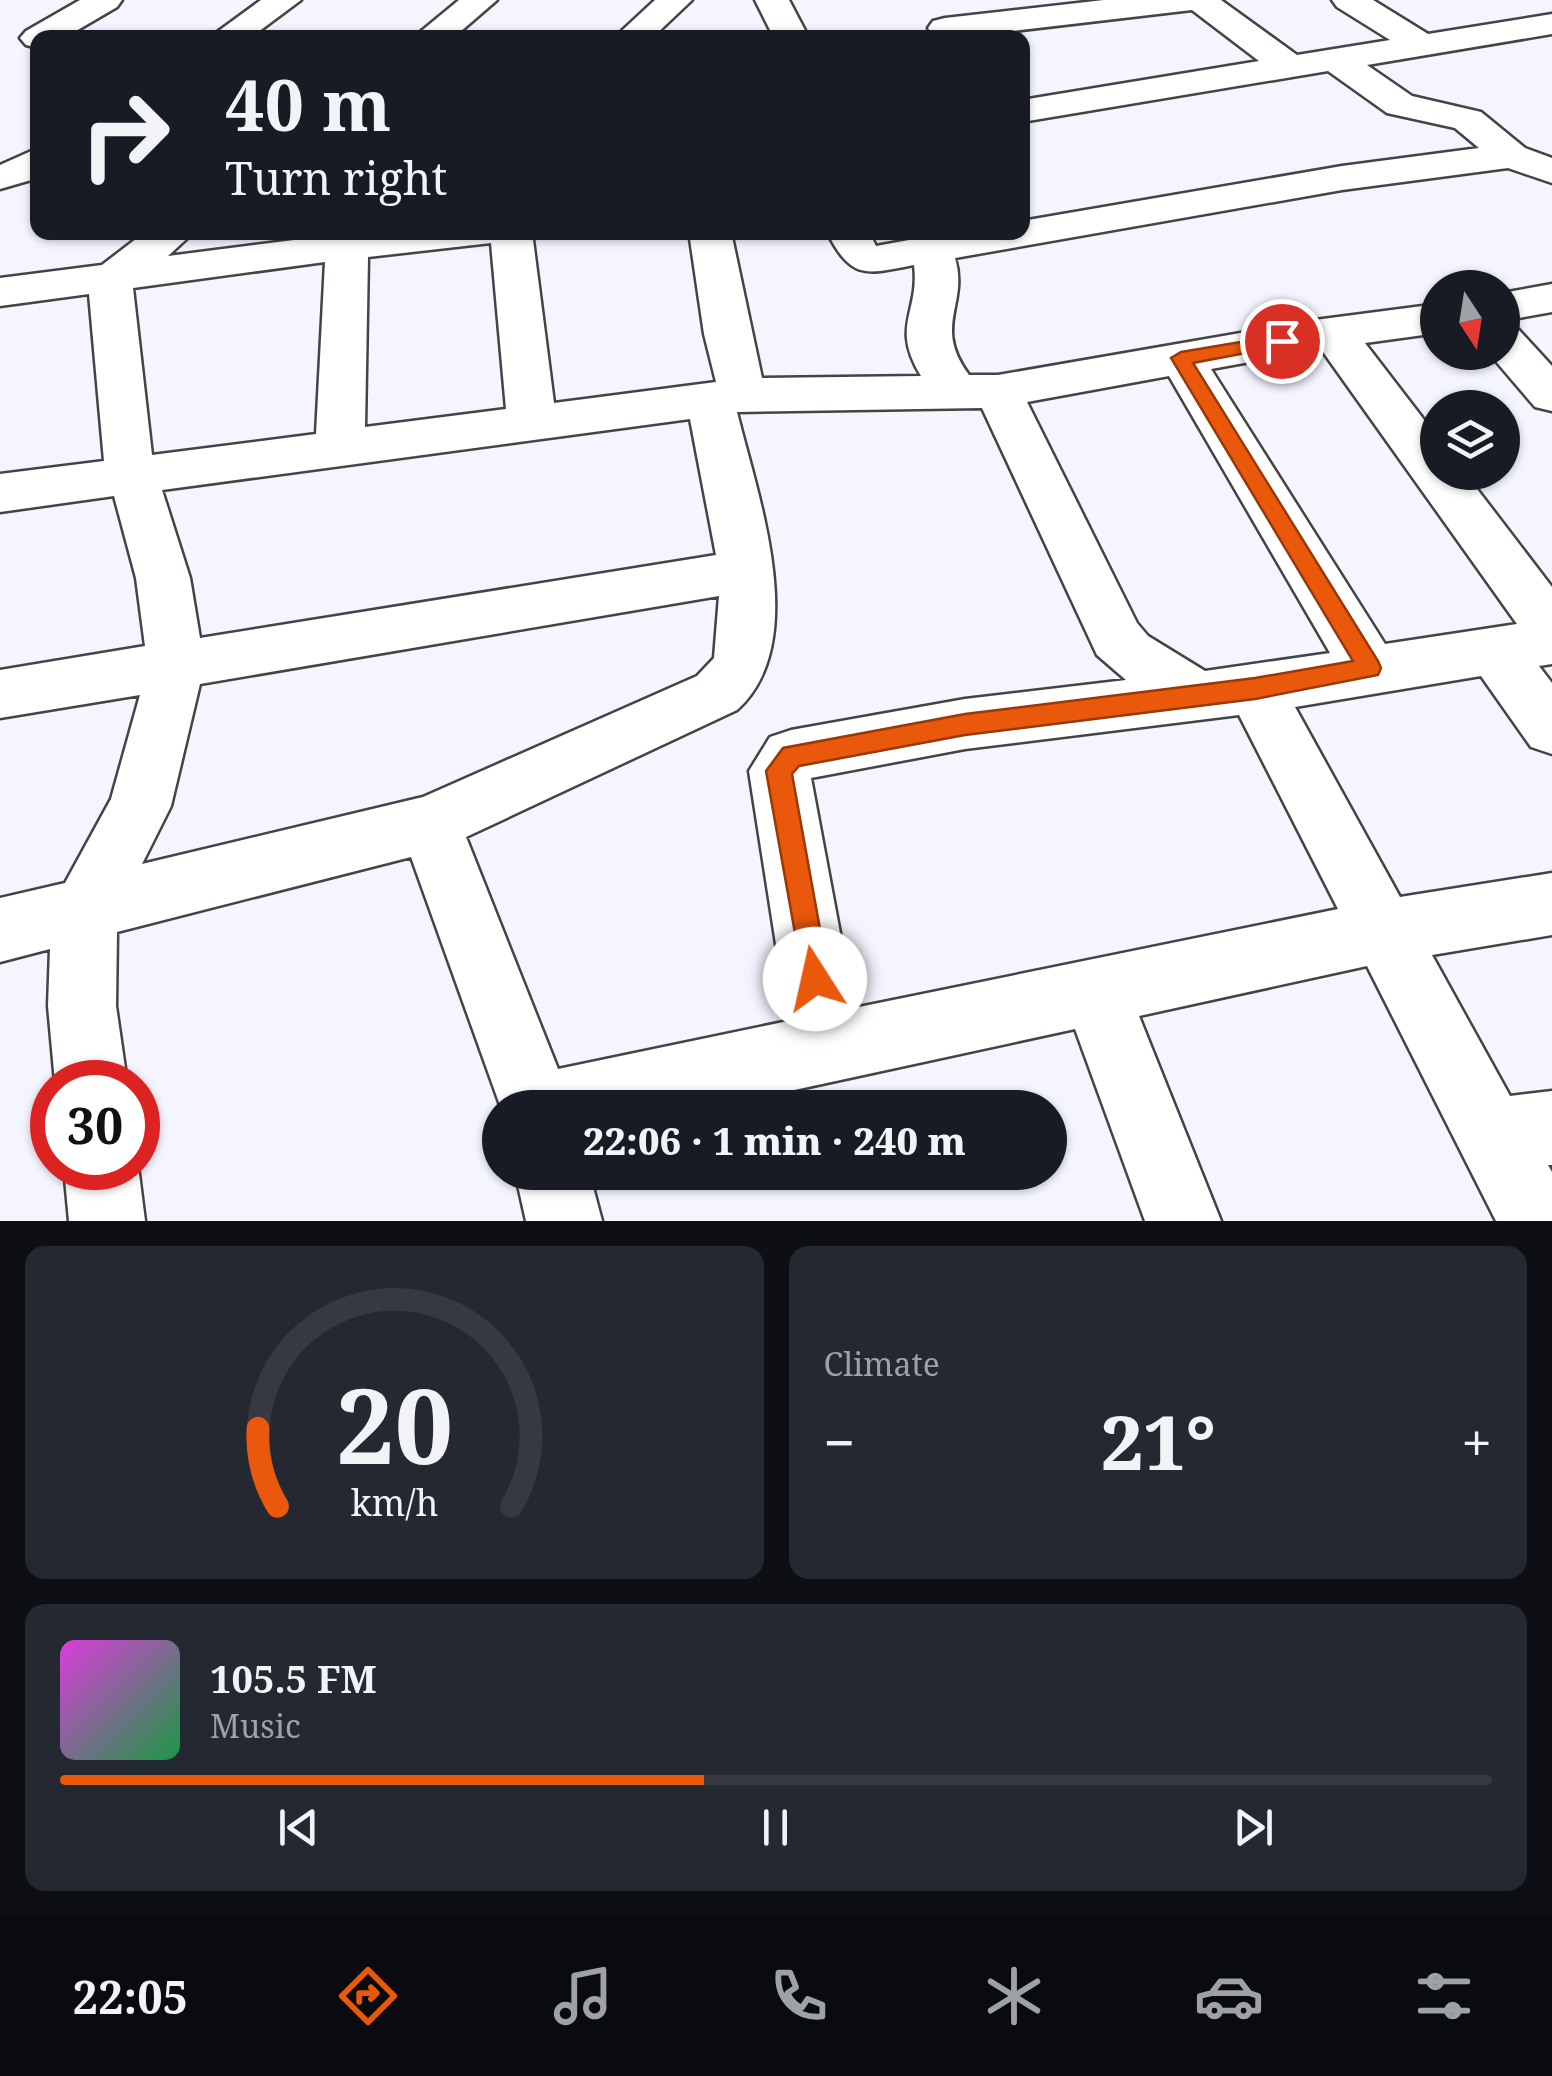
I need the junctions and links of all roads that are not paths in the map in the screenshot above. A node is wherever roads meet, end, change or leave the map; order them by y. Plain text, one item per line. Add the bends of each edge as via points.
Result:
1 (105, 0) edge
2 (284, 0) edge
3 (480, 0) edge
4 (772, 0) edge
5 (1197, 0) edge
6 (1349, 0) edge
7 (678, 11) edge
8 (942, 22) edge
9 (1552, 24) edge
10 (51, 30) edge
11 (238, 30) edge
12 (441, 30) edge
13 (645, 30) edge
14 (788, 30) edge
15 (1422, 45) junction
16 (1334, 59) junction
17 (1290, 66) junction
18 (1030, 109) edge
19 (1511, 156) junction
20 (30, 165) edge
21 (1552, 171) edge
22 (0, 177) edge
23 (1030, 233) edge
24 (162, 240) edge
25 (350, 240) edge
26 (362, 240) edge
27 (512, 240) edge
28 (711, 240) edge
29 (852, 240) edge
30 (987, 240) edge
31 (930, 250) junction
32 (110, 280) junction
33 (0, 292) edge
34 (1552, 298) edge
35 (1520, 304) edge
36 (1420, 320) edge
37 (1333, 332) junction
38 (1181, 358) junction
39 (1520, 360) edge
40 (977, 391) junction
41 (1552, 395) edge
42 (727, 397) junction
43 (532, 424) junction
44 (340, 449) junction
45 (133, 474) junction
46 (0, 493) edge
47 (745, 571) junction
48 (1552, 629) edge
49 (1552, 641) edge
50 (1496, 652) junction
51 (176, 667) junction
52 (1369, 668) junction
53 (1226, 692) junction
54 (0, 694) edge
55 (1552, 729) edge
56 (430, 824) junction
57 (1552, 904) edge
58 (84, 912) junction
59 (0, 930) edge
60 (1384, 931) junction
61 (1095, 991) junction
62 (827, 1048) junction
63 (88, 1060) edge
64 (532, 1090) edge
65 (625, 1090) edge
66 (1522, 1132) edge
67 (103, 1190) edge
68 (556, 1190) edge
69 (107, 1221) edge
70 (564, 1221) edge
71 (1183, 1221) edge
72 (1537, 1221) edge

1 - 10 street
2 - 11 street
3 - 12 street
4 - 14 street
5 - 8 street
5 - 17 street
6 - 15 street
7 - 13 street
9 - 15 street
15 - 16 street
16 - 17 street
16 - 19 street via 1400,105 1468,120
17 - 18 street
19 - 21 street
19 - 23 street
20 - 22 street
24 - 32 street
25 - 32 street
26 - 44 street
27 - 43 street
28 - 42 street via 728,334
29 - 31 street via 870,260
30 - 31 street
31 - 40 street via 939,271 928,341 936,363
32 - 33 street
32 - 45 street
34 - 35 street
36 - 37 street
37 - 38 street
37 - 48 street
38 - 40 street
38 - 52 street
39 - 41 street
40 - 42 street
40 - 53 street via 1117,639 1128,652
42 - 43 street
42 - 47 street
43 - 44 street
44 - 45 street
45 - 46 street
45 - 51 street via 164,578
47 - 51 street
47 - 56 street via 743,657 718,693
49 - 50 street
50 - 52 street
50 - 55 street
51 - 54 street
51 - 58 street via 140,806
52 - 53 street
53 - 60 street
53 - 62 street via 965,724 784,760 779,771
56 - 58 street
56 - 64 street
57 - 60 street
58 - 59 street
58 - 63 street
60 - 61 street
60 - 66 street
61 - 62 street
61 - 71 street
62 - 65 street
66 - 72 street
67 - 69 street
68 - 70 street

